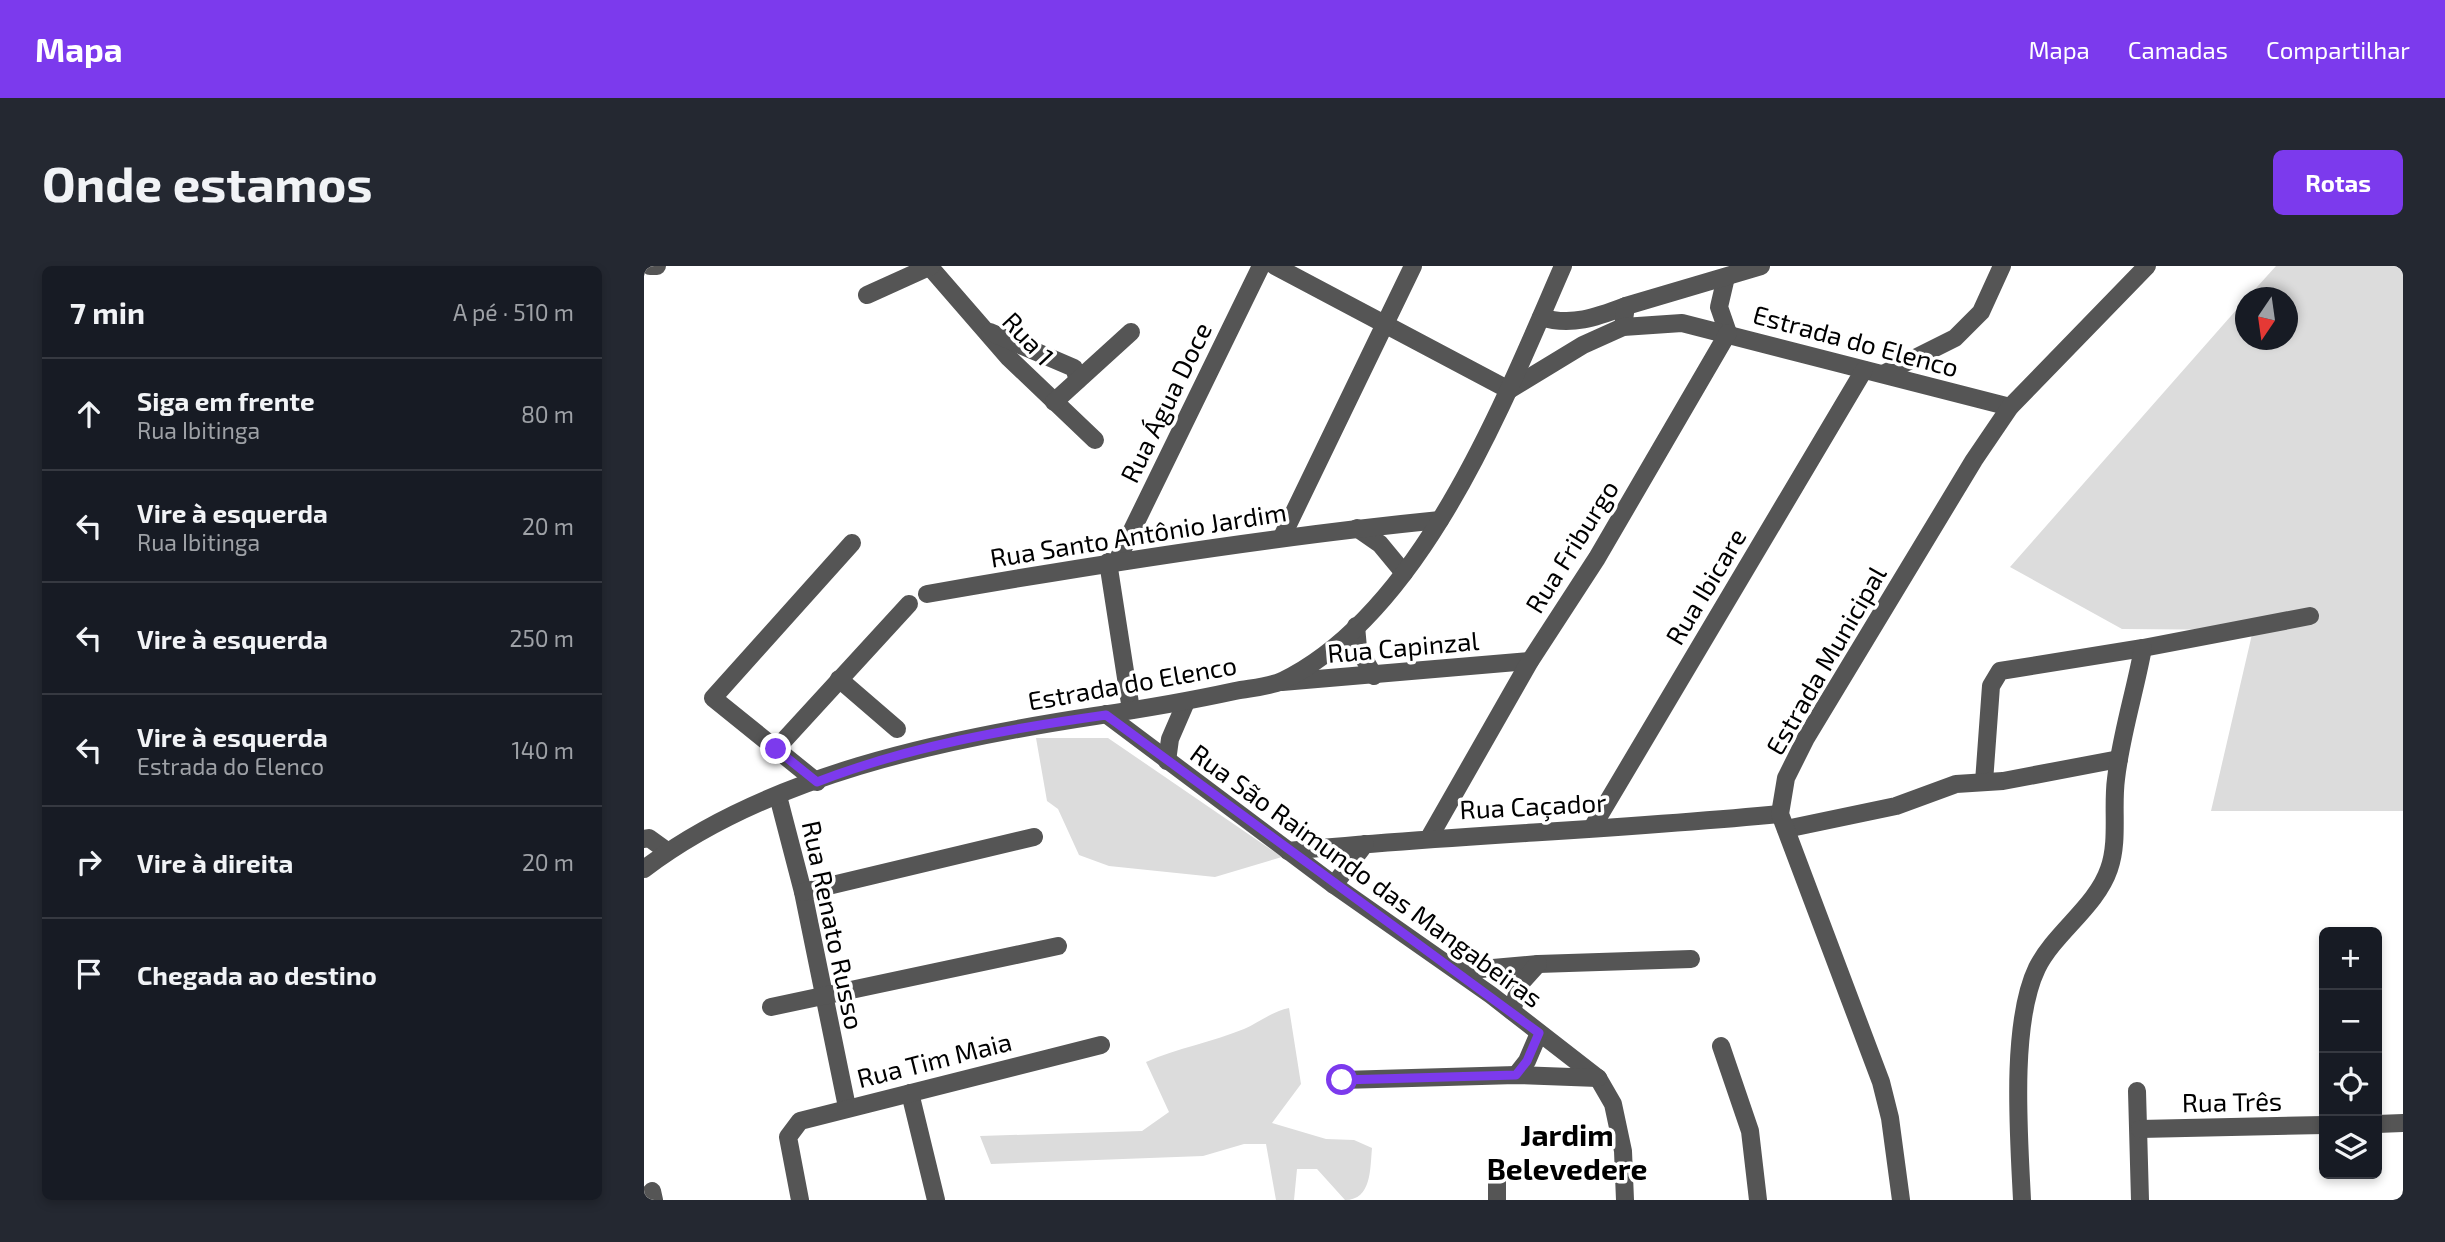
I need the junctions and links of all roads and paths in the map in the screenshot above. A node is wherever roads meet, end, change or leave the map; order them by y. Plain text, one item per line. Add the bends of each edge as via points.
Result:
1 (650, 266) edge
2 (657, 266) edge
3 (931, 266) edge
4 (1261, 266) edge
5 (1276, 266) edge
6 (1413, 266) edge
7 (1563, 266) edge
8 (1761, 266) edge
9 (2002, 266) edge
10 (2147, 266) edge
11 (1726, 278) junction
12 (867, 295) dead end
13 (1626, 306) junction
14 (1541, 317) junction
15 (1385, 322) junction
16 (1623, 327) junction
17 (985, 330) junction
18 (1131, 332) dead end
19 (1728, 333) junction
20 (1864, 370) junction
21 (1883, 374) junction
22 (1078, 380) junction
23 (1509, 390) junction
24 (1054, 402) junction
25 (2010, 407) junction
26 (1095, 440) dead end
27 (1440, 520) junction
28 (1357, 528) junction
29 (1282, 537) junction
30 (852, 543) dead end
31 (1113, 562) junction
32 (1404, 573) junction
33 (927, 594) dead end
34 (909, 604) dead end
35 (2311, 616) dead end
36 (1356, 626) junction
37 (2143, 648) junction
38 (1530, 661) junction
39 (1374, 676) junction
40 (839, 679) junction
41 (1280, 682) junction
42 (1186, 702) junction
43 (1131, 710) junction
44 (1106, 715) junction
45 (897, 729) dead end
46 (776, 749) junction
47 (2119, 759) junction
48 (1167, 761) junction
49 (817, 782) junction
50 (1984, 782) junction
51 (778, 796) junction
52 (1783, 821) junction
53 (1592, 828) junction
54 (1034, 837) dead end
55 (1429, 838) junction
56 (644, 839) edge
57 (1365, 844) junction
58 (667, 851) junction
59 (1288, 851) junction
60 (644, 869) edge
61 (1334, 885) junction
62 (803, 892) junction
63 (1058, 946) dead end
64 (1690, 959) dead end
65 (1538, 964) junction
66 (1459, 971) junction
67 (824, 997) junction
68 (771, 1007) dead end
69 (1512, 1010) junction
70 (1539, 1033) junction
71 (1101, 1045) dead end
72 (1721, 1046) dead end
73 (1516, 1075) junction
74 (1598, 1078) junction
75 (1342, 1080) dead end
76 (2137, 1091) dead end
77 (910, 1093) junction
78 (847, 1107) junction
79 (2403, 1123) edge
80 (2382, 1124) edge
81 (2319, 1125) edge
82 (2140, 1129) junction
83 (1497, 1176) dead end
84 (800, 1200) edge
85 (936, 1200) edge
86 (1497, 1200) edge
87 (1625, 1200) edge
88 (1758, 1200) edge
89 (1901, 1200) edge
90 (2022, 1200) edge
91 (2140, 1200) edge

1 - 2 street
3 - 12 street
3 - 17 street, Rua 1
4 - 31 street, Rua Água Doce
5 - 15 street
6 - 15 street
7 - 14 street, Estrada do Elenco
8 - 11 street
9 - 21 street via 1980,312 1955,338
10 - 25 street
11 - 13 street
11 - 19 street via 1719,307
13 - 14 street via 1585,321
13 - 16 street
14 - 23 street, Estrada do Elenco
15 - 23 street
15 - 29 street
16 - 19 street, Estrada do Elenco via 1682,323
16 - 23 street, Estrada do Elenco via 1583,345
17 - 22 street via 1063,361 1074,368
17 - 24 street, Rua 1
18 - 22 street
19 - 20 street, Estrada do Elenco
19 - 38 street, Rua Friburgo via 1604,546
20 - 21 street, Estrada do Elenco
20 - 53 street, Rua Ibicare
21 - 25 street, Estrada do Elenco
22 - 24 street
23 - 27 street, Estrada do Elenco
24 - 26 street, Rua 1
25 - 52 street, Estrada Municipal via 1806,738 1786,778
27 - 28 street, Rua Santo Antônio Jardim
27 - 32 street, Estrada do Elenco
28 - 29 street, Rua Santo Antônio Jardim
28 - 32 street via 1380,544
29 - 31 street, Rua Santo Antônio Jardim
30 - 46 street via 713,698
31 - 33 street, Rua Santo Antônio Jardim
31 - 43 street
32 - 36 street, Estrada do Elenco
34 - 40 street
35 - 37 street
36 - 39 street via 1358,648
36 - 41 street, Estrada do Elenco
37 - 47 street
37 - 50 street via 2000,671 1991,686
38 - 39 street, Rua Capinzal
38 - 55 street, Rua Friburgo
39 - 41 street, Rua Capinzal
40 - 45 street
40 - 46 street
41 - 42 street, Estrada do Elenco
42 - 43 street, Estrada do Elenco
42 - 48 street via 1172,732
43 - 44 street, Estrada do Elenco
44 - 48 street, Rua São Raimundo das Mangabeiras
44 - 49 street, Estrada do Elenco via 948,742
46 - 49 street
47 - 50 street, Rua Caçador
47 - 90 street via 2108,873 2038,965 2025,1013 2018,1096
48 - 59 street, Rua São Raimundo das Mangabeiras
49 - 51 street, Estrada do Elenco
50 - 52 street, Rua Caçador via 1956,784 1896,806
51 - 58 street, Estrada do Elenco via 683,839
51 - 62 street, Rua Renato Russo
52 - 53 street, Rua Caçador
52 - 89 street via 1881,1082
53 - 55 street, Rua Caçador
54 - 62 street
55 - 57 street, Rua Caçador
56 - 58 street
57 - 59 street, Rua Caçador
57 - 61 street
58 - 60 street, Estrada do Elenco
59 - 61 street, Rua São Raimundo das Mangabeiras
61 - 66 street, Rua São Raimundo das Mangabeiras
62 - 67 street, Rua Renato Russo
63 - 67 street
64 - 65 street
65 - 66 street
65 - 69 street via 1520,984
66 - 69 street, Rua São Raimundo das Mangabeiras
67 - 68 street
67 - 78 street, Rua Renato Russo
69 - 70 street, Rua São Raimundo das Mangabeiras
70 - 73 street
70 - 74 street, Rua São Raimundo das Mangabeiras
71 - 77 street, Rua Tim Maia
72 - 88 street via 1750,1131
73 - 74 street
73 - 75 street
74 - 87 street via 1612,1104 1623,1152
76 - 82 street
77 - 78 street, Rua Tim Maia
77 - 85 street
78 - 84 street, Rua Tim Maia via 800,1121 788,1137
79 - 80 street
81 - 82 street, Rua Três
82 - 91 street
83 - 86 street

